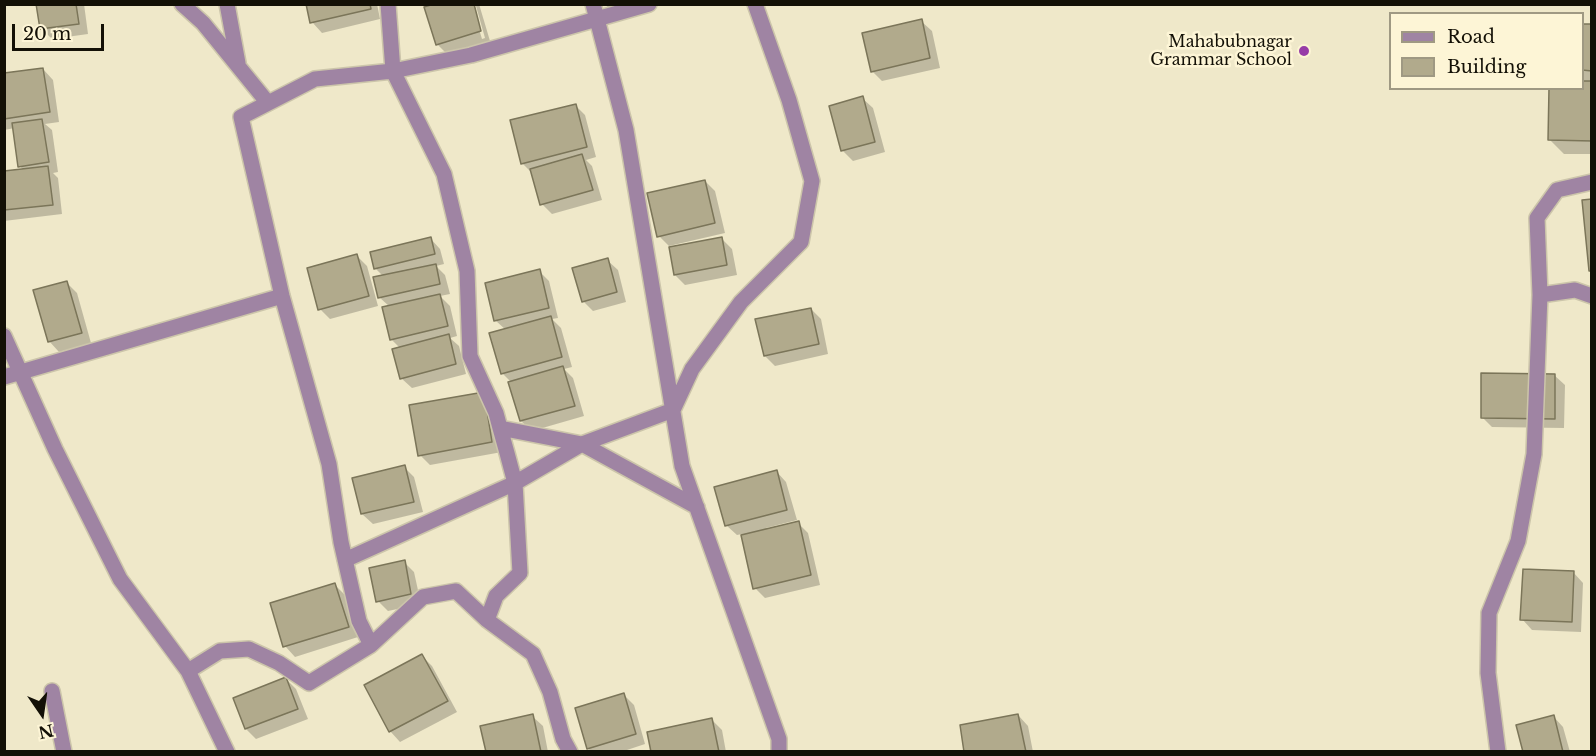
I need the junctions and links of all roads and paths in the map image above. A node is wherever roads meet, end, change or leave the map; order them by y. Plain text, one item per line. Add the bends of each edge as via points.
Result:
1 (182, 4) edge
2 (227, 4) edge
3 (388, 4) edge
4 (649, 4) edge
5 (755, 4) edge
6 (595, 12) edge
7 (239, 67) junction
8 (393, 71) junction
9 (268, 103) junction
10 (1592, 182) edge
11 (282, 296) junction
12 (1540, 296) junction
13 (1592, 296) edge
14 (4, 336) edge
15 (20, 371) junction
16 (4, 378) edge
17 (673, 410) junction
18 (500, 428) junction
19 (582, 444) junction
20 (515, 483) junction
21 (697, 507) junction
22 (345, 560) junction
23 (487, 620) junction
24 (371, 645) junction
25 (188, 671) junction
26 (52, 691) dead end
27 (64, 752) edge
28 (227, 752) edge
29 (570, 752) edge
30 (779, 752) edge
31 (1498, 752) edge

1 - 7 street
2 - 7 street
3 - 8 street
4 - 6 street
5 - 17 street via 812,181 801,242 741,302 692,369
6 - 8 street via 471,55
6 - 17 street via 626,130
7 - 9 street
8 - 9 street via 315,79
8 - 18 street via 444,174 467,271 470,356
9 - 11 street via 241,117
10 - 12 street via 1557,190 1537,218
11 - 15 street
11 - 22 street via 329,464
12 - 13 street via 1575,290
12 - 31 street via 1534,454 1518,542 1489,613 1488,673
14 - 15 street
15 - 16 street
15 - 25 street via 120,579
17 - 19 street
17 - 21 street via 682,466
18 - 19 street
18 - 20 street
19 - 20 street
19 - 21 street
20 - 22 street
20 - 23 street via 520,573 496,596
21 - 30 street via 779,739
22 - 24 street via 359,621
23 - 24 street via 456,591 423,597
23 - 29 street via 533,654
24 - 25 street via 309,683 249,649 220,651
25 - 28 street
26 - 27 street

